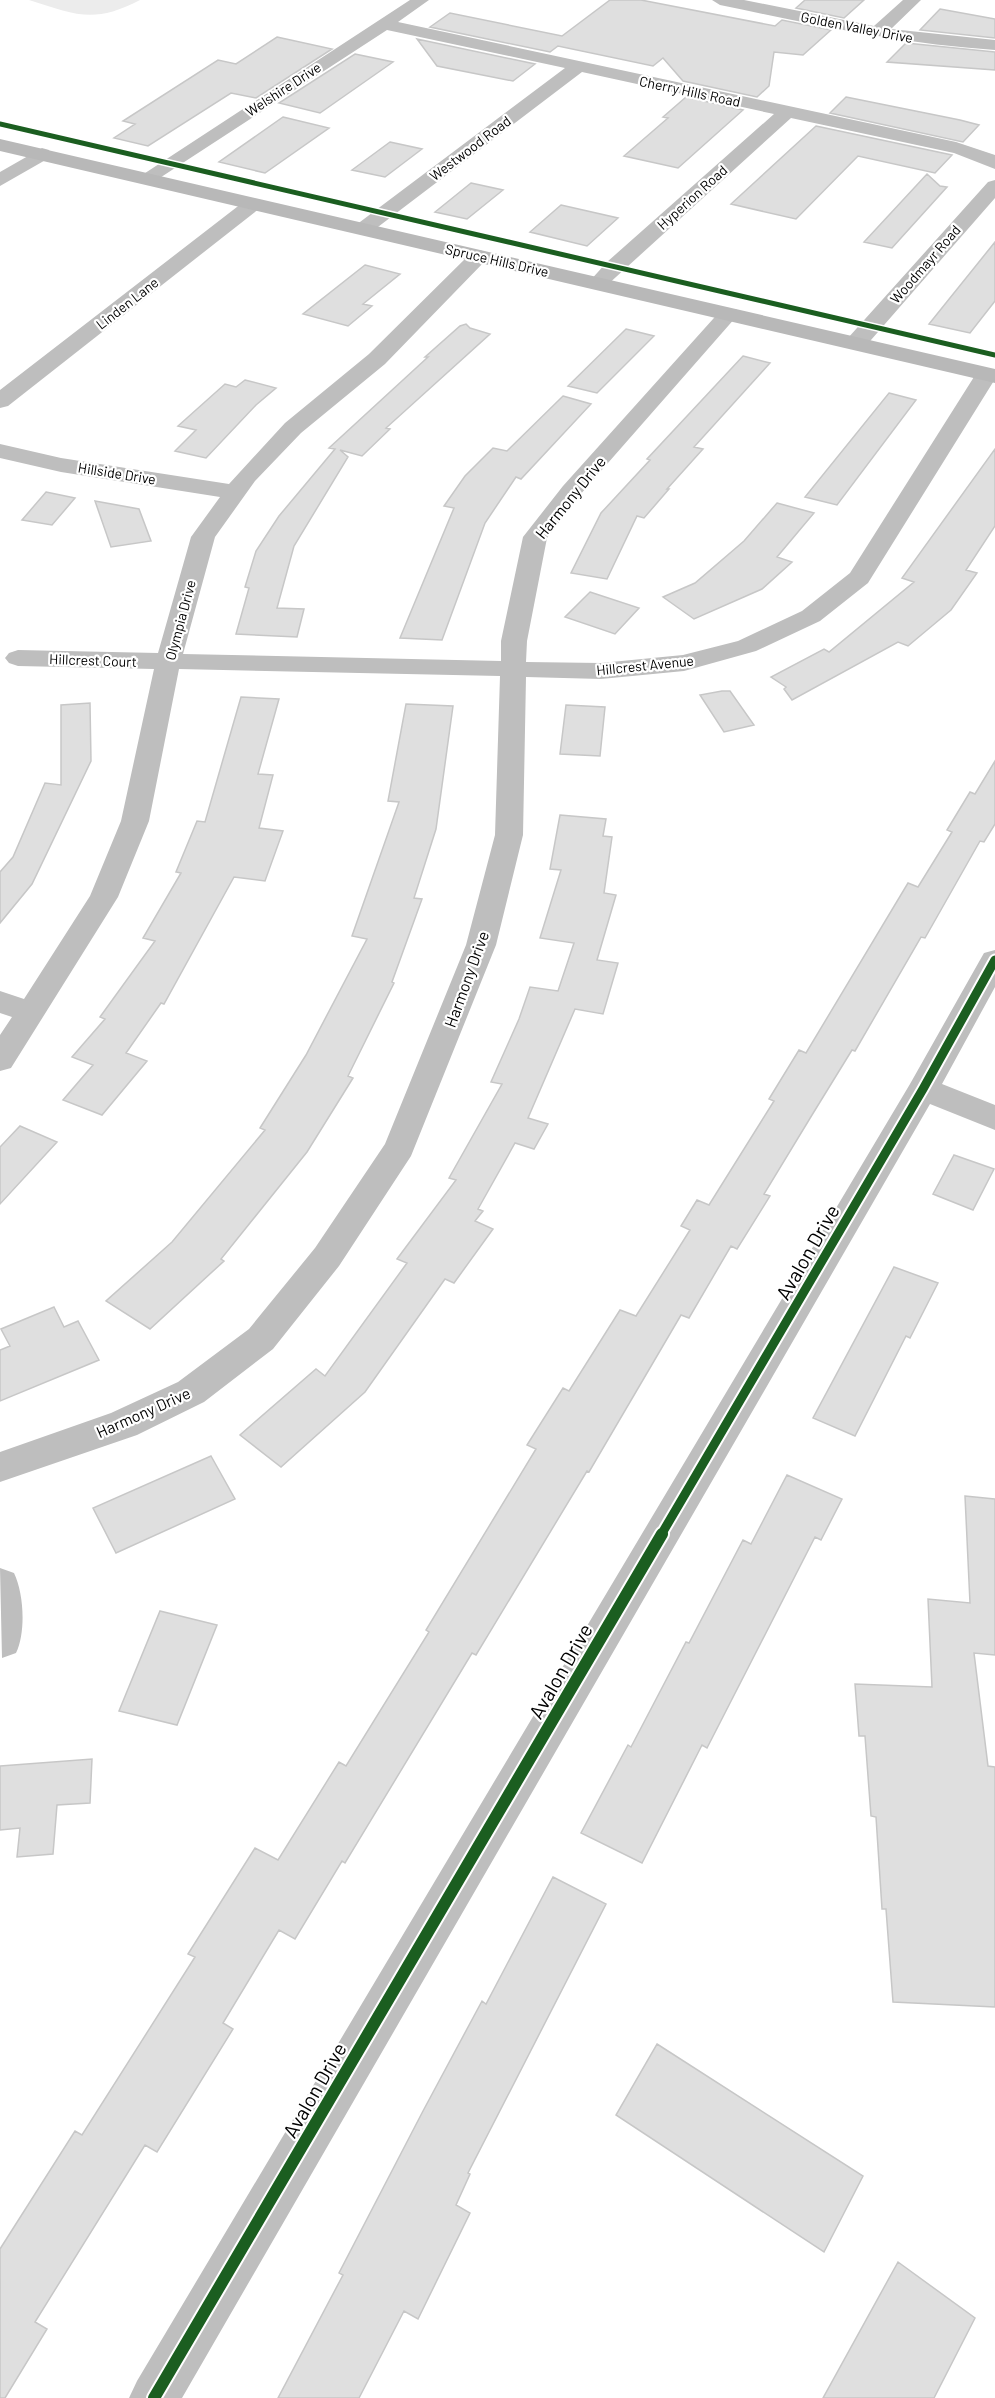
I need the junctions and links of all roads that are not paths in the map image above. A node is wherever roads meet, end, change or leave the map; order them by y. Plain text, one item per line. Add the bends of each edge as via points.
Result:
1 (420, 0) edge
2 (720, 0) edge
3 (913, 0) edge
4 (384, 24) junction
5 (878, 31) junction
6 (995, 45) edge
7 (578, 67) junction
8 (788, 111) junction
9 (0, 145) edge
10 (42, 154) junction
11 (995, 163) edge
12 (145, 179) junction
13 (0, 180) edge
14 (995, 186) edge
15 (253, 204) junction
16 (363, 229) junction
17 (479, 256) junction
18 (598, 284) junction
19 (729, 313) junction
20 (856, 343) junction
21 (991, 375) edge
22 (0, 401) edge
23 (0, 451) edge
24 (236, 492) junction
25 (18, 658) dead end
26 (168, 662) junction
27 (513, 670) junction
28 (995, 960) edge
29 (0, 1000) edge
30 (31, 1013) junction
31 (0, 1060) edge
32 (923, 1089) junction
33 (995, 1118) edge
34 (0, 1467) edge
35 (0, 1585) edge
36 (2, 1641) dead end
37 (154, 2398) edge

1 - 4 street, Welshire Drive
2 - 5 street, Golden Valley Drive
3 - 5 street
4 - 7 street, Cherry Hills Road
4 - 12 street, Welshire Drive
5 - 6 street, Golden Valley Drive via 949,43
7 - 8 street, Cherry Hills Road
7 - 16 street, Westwood Road
8 - 11 street, Cherry Hills Road via 956,148
8 - 18 street, Hyperion Road
9 - 10 main road, Spruce Hills Drive
10 - 12 main road, Spruce Hills Drive
10 - 13 street
12 - 15 main road, Spruce Hills Drive
14 - 20 street, Woodmayr Road
15 - 16 main road, Spruce Hills Drive
15 - 22 street, Linden Lane
16 - 17 main road, Spruce Hills Drive
17 - 18 main road, Spruce Hills Drive
17 - 24 street, Olympia Drive via 377,358 293,428
18 - 19 main road, Spruce Hills Drive
19 - 20 main road, Spruce Hills Drive
19 - 27 street, Harmony Drive via 535,537 514,641
20 - 21 main road, Spruce Hills Drive
21 - 27 street, Hillcrest Avenue via 859,578 811,616 747,646 684,663 601,671
23 - 24 street, Hillside Drive via 60,465
24 - 26 street, Olympia Drive via 203,537
25 - 26 street, Hillcrest Court
26 - 27 street, Hillcrest Avenue
26 - 30 street, Olympia Drive via 135,821 104,897
27 - 34 street, Harmony Drive via 509,835 481,945 400,1148 327,1257 261,1339 191,1392 123,1424
28 - 32 street, Avalon Drive
29 - 30 street
30 - 31 street, Olympia Drive
32 - 33 street
32 - 37 street, Avalon Drive
35 - 36 street

